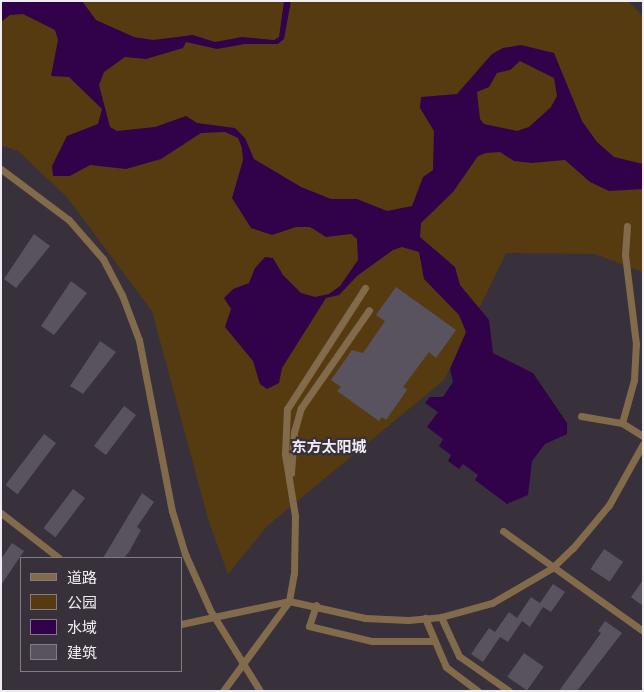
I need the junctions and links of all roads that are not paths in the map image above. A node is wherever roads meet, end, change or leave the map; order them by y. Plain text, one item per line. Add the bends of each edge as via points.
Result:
1 (1, 169) edge
2 (627, 226) dead end
3 (365, 288) dead end
4 (368, 310) dead end
5 (581, 416) dead end
6 (622, 423) junction
7 (643, 436) edge
8 (643, 444) edge
9 (290, 476) junction
10 (1, 513) edge
11 (503, 531) dead end
12 (58, 557) edge
13 (552, 568) junction
14 (289, 601) junction
15 (316, 605) junction
16 (441, 617) junction
17 (425, 618) junction
18 (215, 619) junction
19 (182, 624) edge
20 (643, 630) edge
21 (433, 641) junction
22 (242, 666) junction
23 (223, 691) edge
24 (260, 691) edge
25 (478, 691) edge
26 (509, 691) edge

1 - 18 street via 70,220 103,260 122,295 139,340 182,545
2 - 6 street via 625,255 636,344 634,380
3 - 9 street via 287,409 285,454
4 - 9 street via 301,408 294,432
5 - 6 street
6 - 7 street
8 - 13 street via 609,505
9 - 14 street via 294,573
10 - 12 street
11 - 13 street
13 - 16 street via 504,598
13 - 20 street
14 - 15 street
14 - 18 street
14 - 22 street
15 - 17 street via 365,618
15 - 21 street via 309,626 372,641
16 - 17 street
16 - 26 street via 459,656
17 - 21 street
18 - 19 street
18 - 22 street
21 - 25 street via 452,674
22 - 23 street
22 - 24 street

